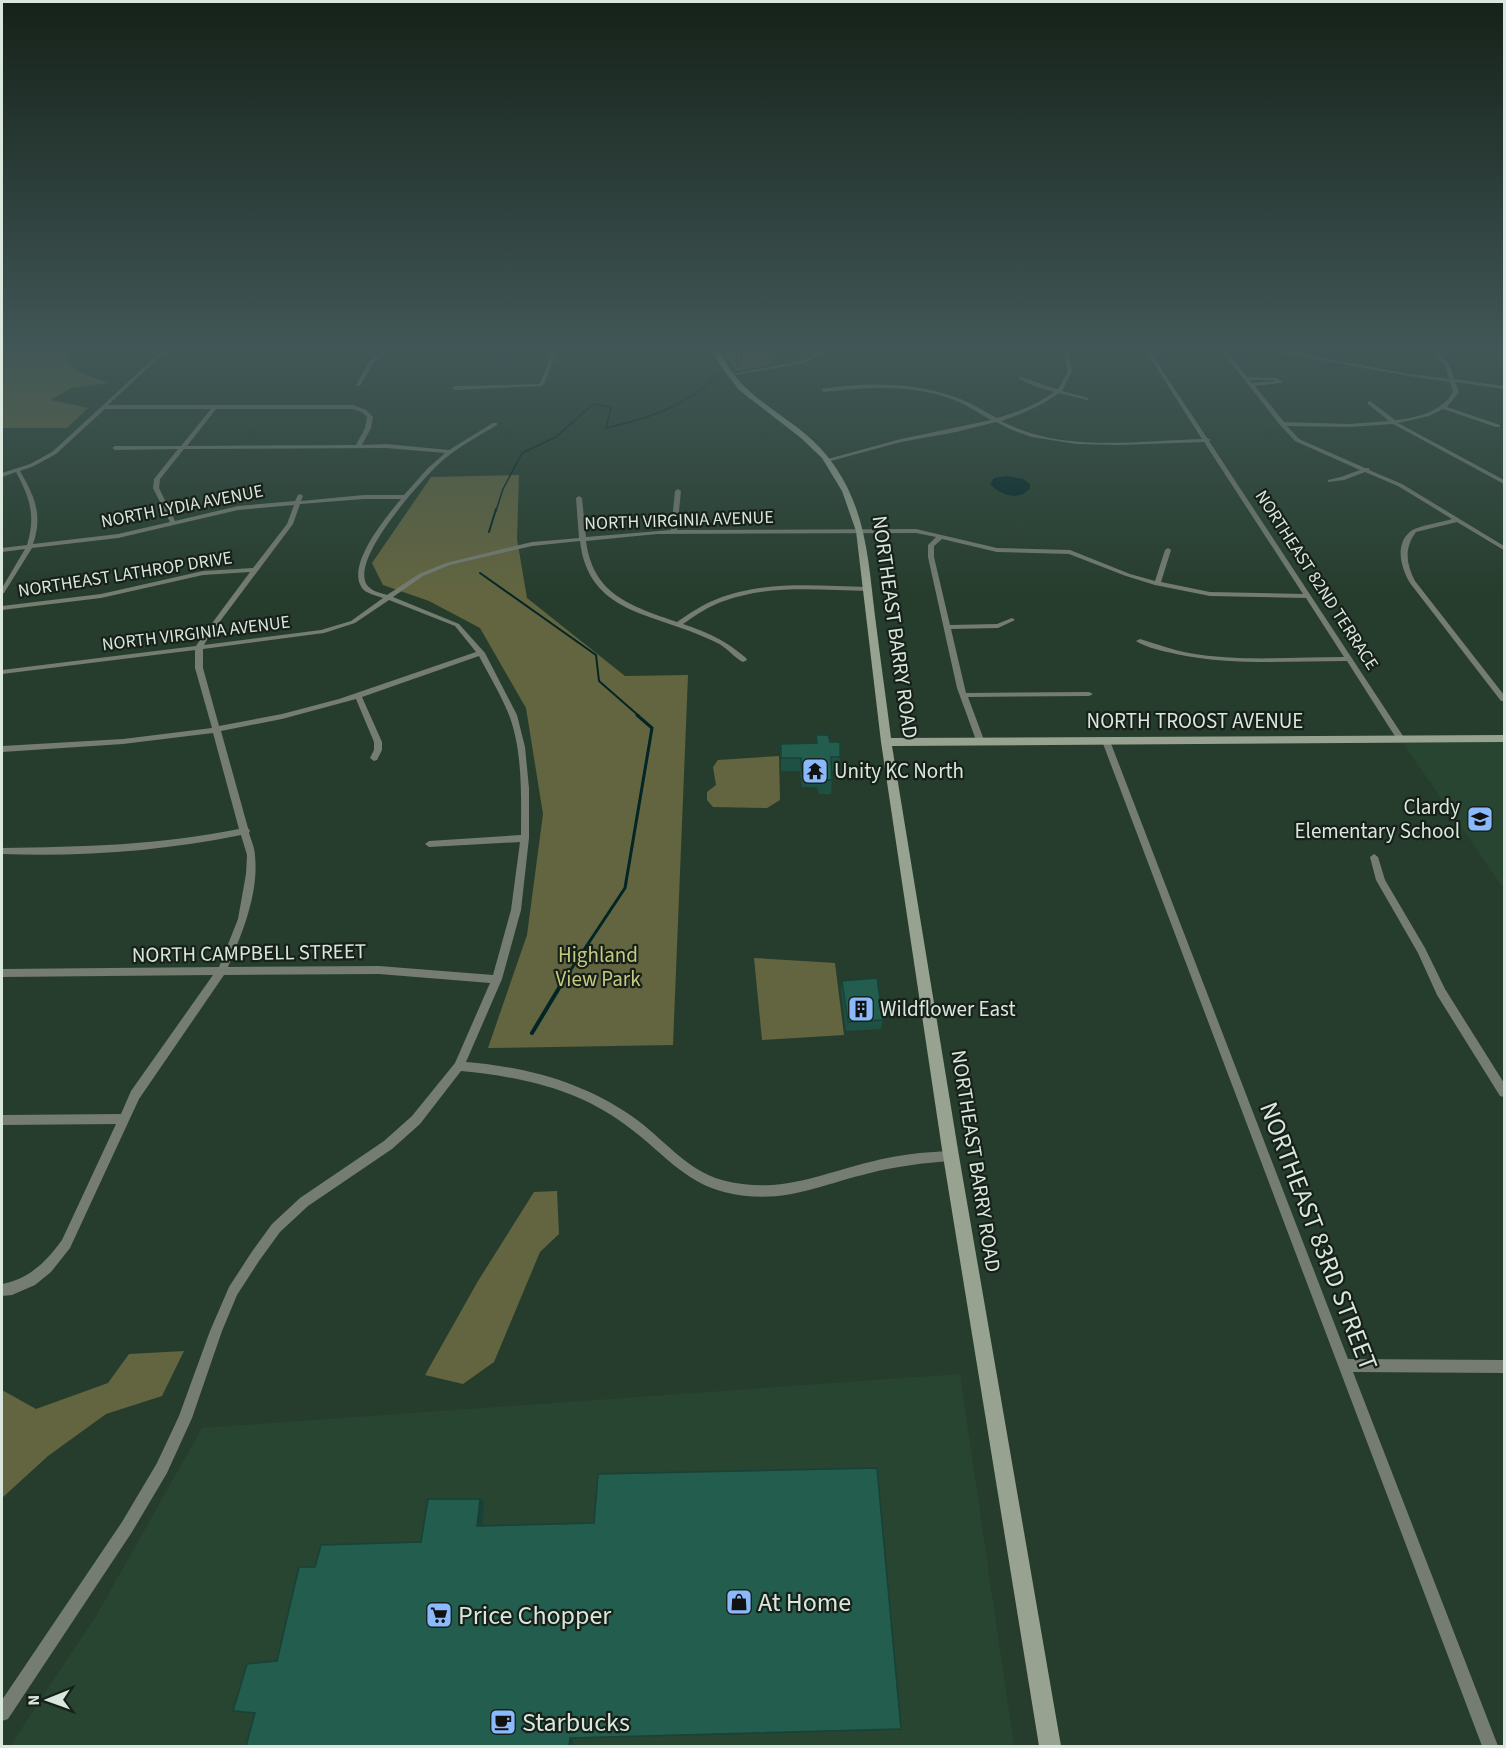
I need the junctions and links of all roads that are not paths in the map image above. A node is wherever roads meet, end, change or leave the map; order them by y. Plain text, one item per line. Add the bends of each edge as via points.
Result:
1 (77, 432) edge
2 (195, 432) edge
3 (366, 432) edge
4 (483, 432) edge
5 (799, 432) edge
6 (956, 432) edge
7 (1022, 432) edge
8 (1202, 432) edge
9 (1291, 432) edge
10 (1410, 432) edge
11 (1208, 440) junction
12 (358, 446) junction
13 (182, 447) junction
14 (115, 448) dead end
15 (450, 452) junction
16 (827, 460) junction
17 (1367, 469) junction
18 (17, 470) junction
19 (2, 475) edge
20 (1330, 481) dead end
21 (1504, 482) edge
22 (678, 491) dead end
23 (405, 497) junction
24 (579, 498) dead end
25 (299, 499) junction
26 (1457, 520) junction
27 (173, 522) junction
28 (860, 531) junction
29 (674, 532) junction
30 (941, 536) junction
31 (583, 538) junction
32 (28, 548) junction
33 (1504, 548) edge
34 (2, 550) edge
35 (1168, 550) dead end
36 (254, 570) junction
37 (1157, 584) junction
38 (868, 589) junction
39 (2, 592) edge
40 (1307, 596) junction
41 (388, 599) junction
42 (2, 608) edge
43 (1011, 621) dead end
44 (677, 625) junction
45 (948, 627) junction
46 (1140, 642) dead end
47 (199, 647) junction
48 (481, 653) junction
49 (1348, 658) junction
50 (743, 660) dead end
51 (2, 672) edge
52 (1089, 694) dead end
53 (965, 695) junction
54 (358, 696) junction
55 (1504, 699) edge
56 (216, 730) junction
57 (1504, 738) edge
58 (1401, 739) junction
59 (980, 740) junction
60 (886, 741) junction
61 (1106, 741) junction
62 (2, 749) edge
63 (374, 758) dead end
64 (246, 831) junction
65 (525, 838) junction
66 (429, 844) dead end
67 (2, 851) edge
68 (1374, 857) dead end
69 (222, 971) junction
70 (2, 973) edge
71 (497, 979) junction
72 (459, 1066) junction
73 (1504, 1092) edge
74 (123, 1119) junction
75 (2, 1120) edge
76 (951, 1156) junction
77 (2, 1290) edge
78 (1345, 1365) junction
79 (1504, 1366) edge
80 (2, 1713) edge
81 (1050, 1746) edge
82 (1490, 1746) edge

1 - 18 street via 54,453
2 - 13 street
3 - 12 street
4 - 15 street
5 - 16 main road, NORTHEAST BARRY ROAD
6 - 16 street via 912,438
7 - 11 street via 1062,441
8 - 11 street, NORTHEAST 82ND TERRACE
9 - 17 street via 1305,444
10 - 21 street
11 - 40 street, NORTHEAST 82ND TERRACE
12 - 13 street
12 - 15 street
13 - 14 street
13 - 27 street via 159,474 156,484
15 - 23 street
16 - 28 main road, NORTHEAST BARRY ROAD via 853,502
17 - 20 street
17 - 26 street
18 - 19 street
18 - 32 street via 37,513
22 - 29 street
23 - 25 street, NORTH LYDIA AVENUE
23 - 41 street via 368,551 360,572 368,590
24 - 31 street
25 - 27 street, NORTH LYDIA AVENUE
25 - 36 street via 290,524
26 - 33 street
26 - 55 street via 1414,531 1404,549 1404,564 1412,582
27 - 32 street, NORTH LYDIA AVENUE via 118,536
28 - 29 street, NORTH VIRGINIA AVENUE
28 - 30 street, NORTH VIRGINIA AVENUE via 916,531
28 - 38 main road, NORTHEAST BARRY ROAD
29 - 31 street, NORTH VIRGINIA AVENUE
30 - 37 street, NORTH VIRGINIA AVENUE via 997,550 1070,552
30 - 45 street via 932,545 931,557
31 - 41 street, NORTH VIRGINIA AVENUE via 532,544 448,564 421,576
31 - 44 street via 587,564 605,589 634,607
32 - 34 street, NORTH LYDIA AVENUE
32 - 39 street
35 - 37 street
36 - 42 street, NORTHEAST LATHROP DRIVE via 203,573 100,596
36 - 47 street
37 - 40 street, NORTH VIRGINIA AVENUE via 1210,594
38 - 44 street via 736,593 700,608
38 - 60 main road, NORTHEAST BARRY ROAD
40 - 49 street, NORTHEAST 82ND TERRACE
41 - 47 street, NORTH VIRGINIA AVENUE via 353,622 322,632
41 - 48 street via 457,625
43 - 45 street via 998,626
44 - 50 street via 727,645
45 - 53 street
46 - 49 street via 1208,658
47 - 51 street, NORTH VIRGINIA AVENUE
47 - 56 street via 199,668
48 - 54 street
48 - 65 street via 513,715 521,747
49 - 58 street, NORTHEAST 82ND TERRACE
52 - 53 street
53 - 59 street
54 - 56 street
54 - 63 street via 378,742
56 - 62 street via 134,742
56 - 64 street
57 - 58 main road, NORTH TROOST AVENUE
58 - 61 main road, NORTH TROOST AVENUE
59 - 60 main road, NORTH TROOST AVENUE
59 - 61 main road, NORTH TROOST AVENUE
60 - 76 main road, NORTHEAST BARRY ROAD
61 - 78 street, NORTHEAST 83RD STREET
64 - 67 street via 186,843 129,848
64 - 69 street via 251,855 248,896
65 - 66 street
65 - 71 street via 516,910
68 - 73 street via 1381,880 1441,992
69 - 70 street, NORTH CAMPBELL STREET
69 - 71 street, NORTH CAMPBELL STREET via 379,970
69 - 74 street via 148,1076
71 - 72 street
72 - 76 street via 528,1074 559,1082 632,1122 675,1160 709,1182 753,1192 784,1192 886,1163
72 - 80 street via 416,1120 388,1145 304,1202 276,1228 255,1257 224,1311 185,1418 162,1468
74 - 75 street
74 - 77 street via 55,1261 24,1283
76 - 81 main road, NORTHEAST BARRY ROAD
78 - 79 street
78 - 82 street, NORTHEAST 83RD STREET

